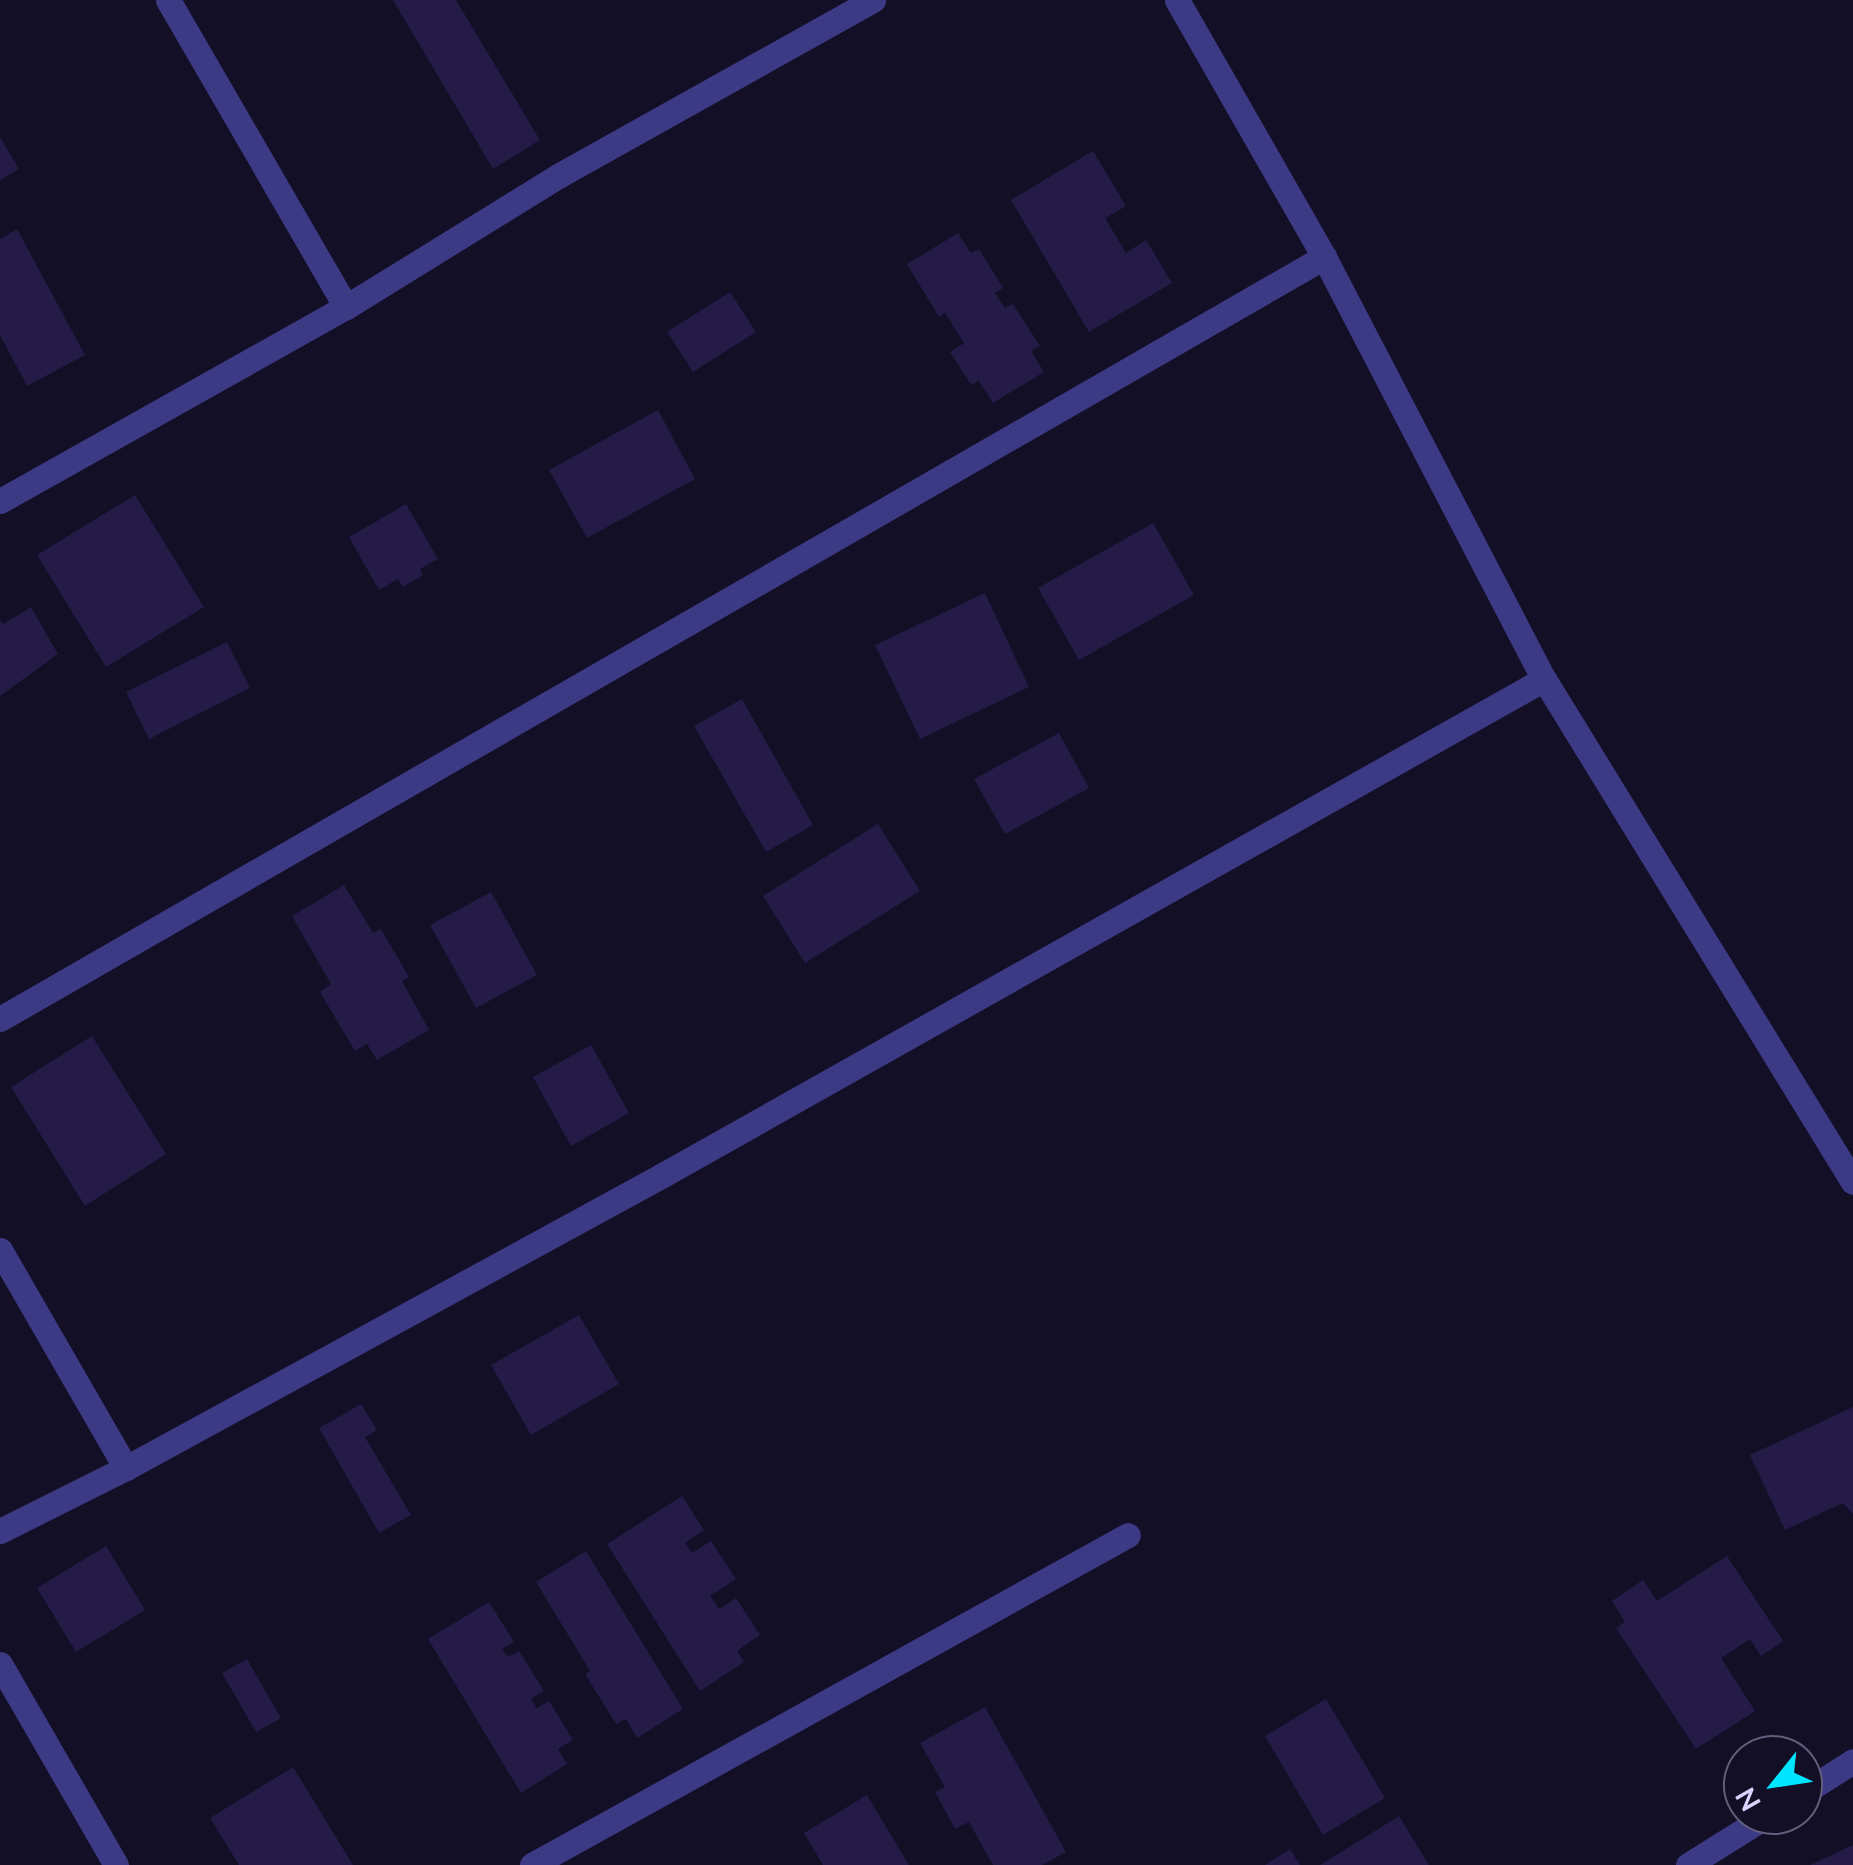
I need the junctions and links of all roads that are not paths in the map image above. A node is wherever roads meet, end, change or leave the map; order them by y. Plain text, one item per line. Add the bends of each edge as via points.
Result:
1 (168, 0) edge
2 (873, 0) edge
3 (1178, 0) edge
4 (1324, 257) junction
5 (346, 307) junction
6 (0, 501) edge
7 (1544, 680) junction
8 (0, 1019) edge
9 (1853, 1182) edge
10 (0, 1250) edge
11 (126, 1468) junction
12 (0, 1531) edge
13 (1128, 1535) dead end
14 (0, 1664) edge
15 (1853, 1761) edge
16 (1823, 1780) edge
17 (1737, 1835) edge
18 (1691, 1864) edge
19 (116, 1865) edge
20 (532, 1865) edge

1 - 5 street
2 - 5 street via 558,176
3 - 4 street
4 - 7 street
4 - 8 street
5 - 6 street
7 - 9 street
7 - 11 street
10 - 11 street
11 - 12 street
13 - 20 street
14 - 19 street
15 - 16 street
17 - 18 street

